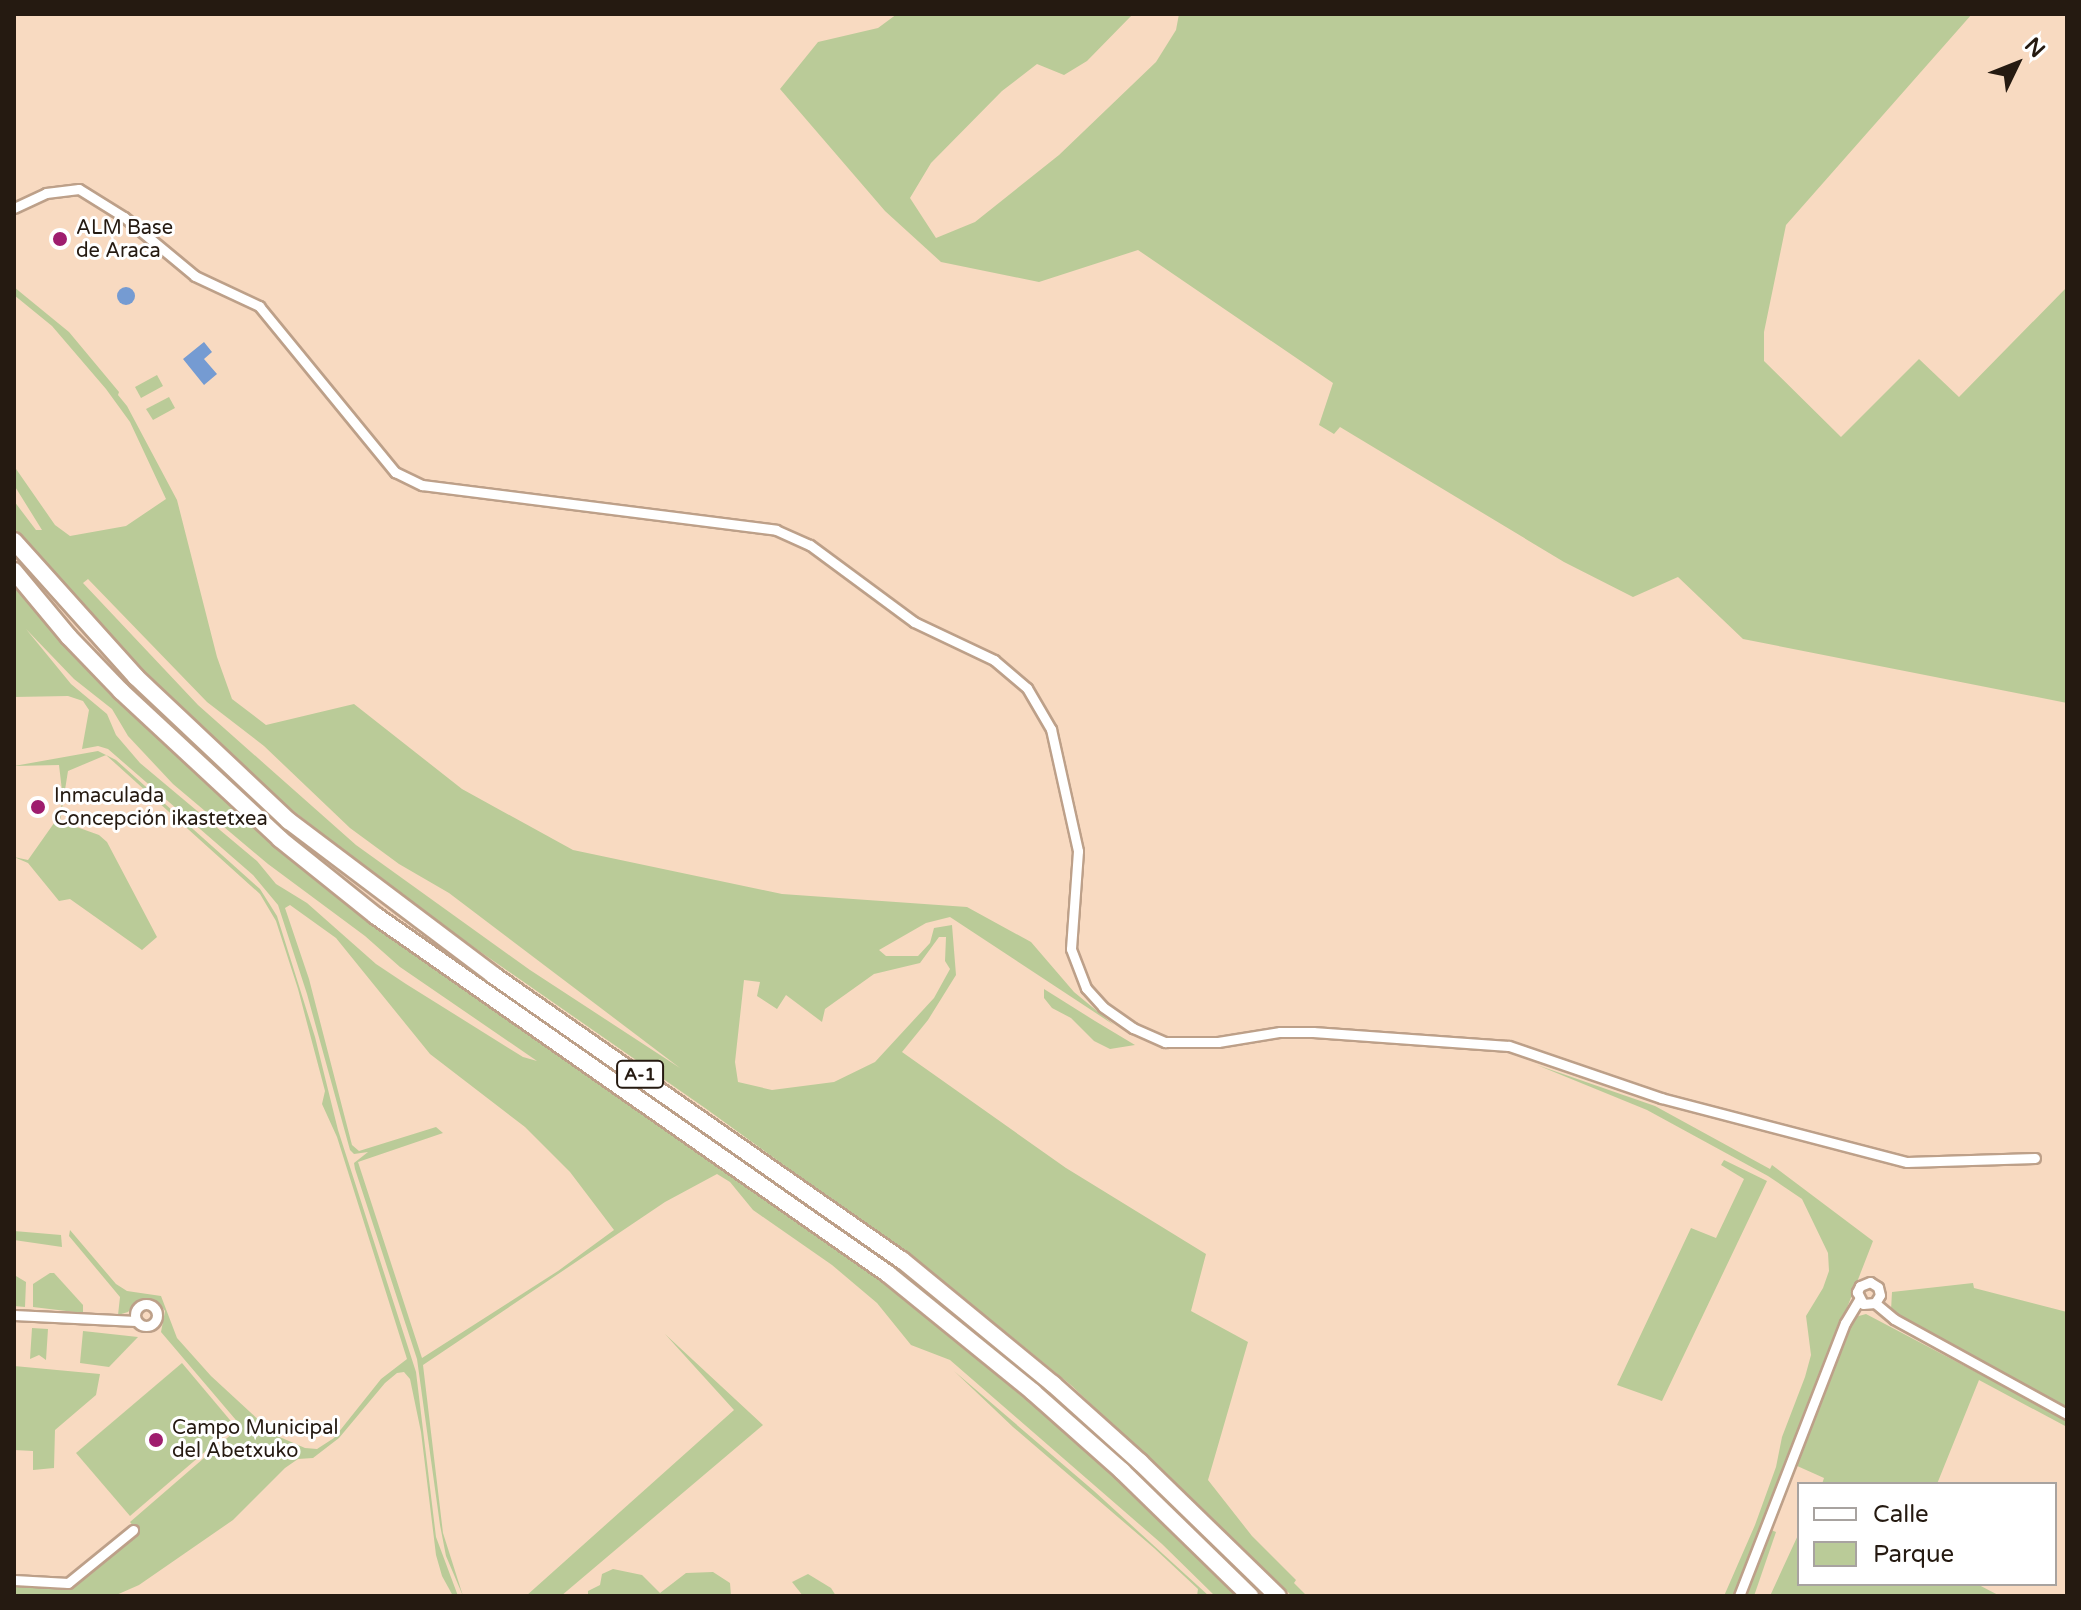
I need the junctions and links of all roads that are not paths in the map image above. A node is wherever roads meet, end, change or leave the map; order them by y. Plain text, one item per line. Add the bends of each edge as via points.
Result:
1 (14, 208) edge
2 (14, 541) edge
3 (14, 571) edge
4 (2035, 1158) dead end
5 (1859, 1300) junction
6 (1875, 1303) junction
7 (14, 1315) edge
8 (136, 1321) dead end
9 (2067, 1414) edge
10 (133, 1530) dead end
11 (14, 1580) edge
12 (1250, 1596) edge
13 (1278, 1596) edge
14 (1739, 1596) edge

1 - 4 street via 46,193 79,189 124,217 195,276 259,306 395,472 422,485 776,530 810,545 914,622 994,660 1027,688 1051,729 1078,851 1071,949 1086,988 1133,1028 1165,1042 1218,1042 1316,1027 1529,1050 1661,1098 1907,1162
2 - 13 highway, A-1 via 146,688 289,821 493,975 902,1260 1108,1432
3 - 12 highway, A-1 via 121,691 280,839 376,916 888,1274 1089,1442
5 - 6 street
5 - 6 street via 1860,1286 1870,1282 1880,1295
5 - 14 street via 1845,1323
6 - 9 street via 1894,1319
7 - 8 street
10 - 11 street via 68,1583

